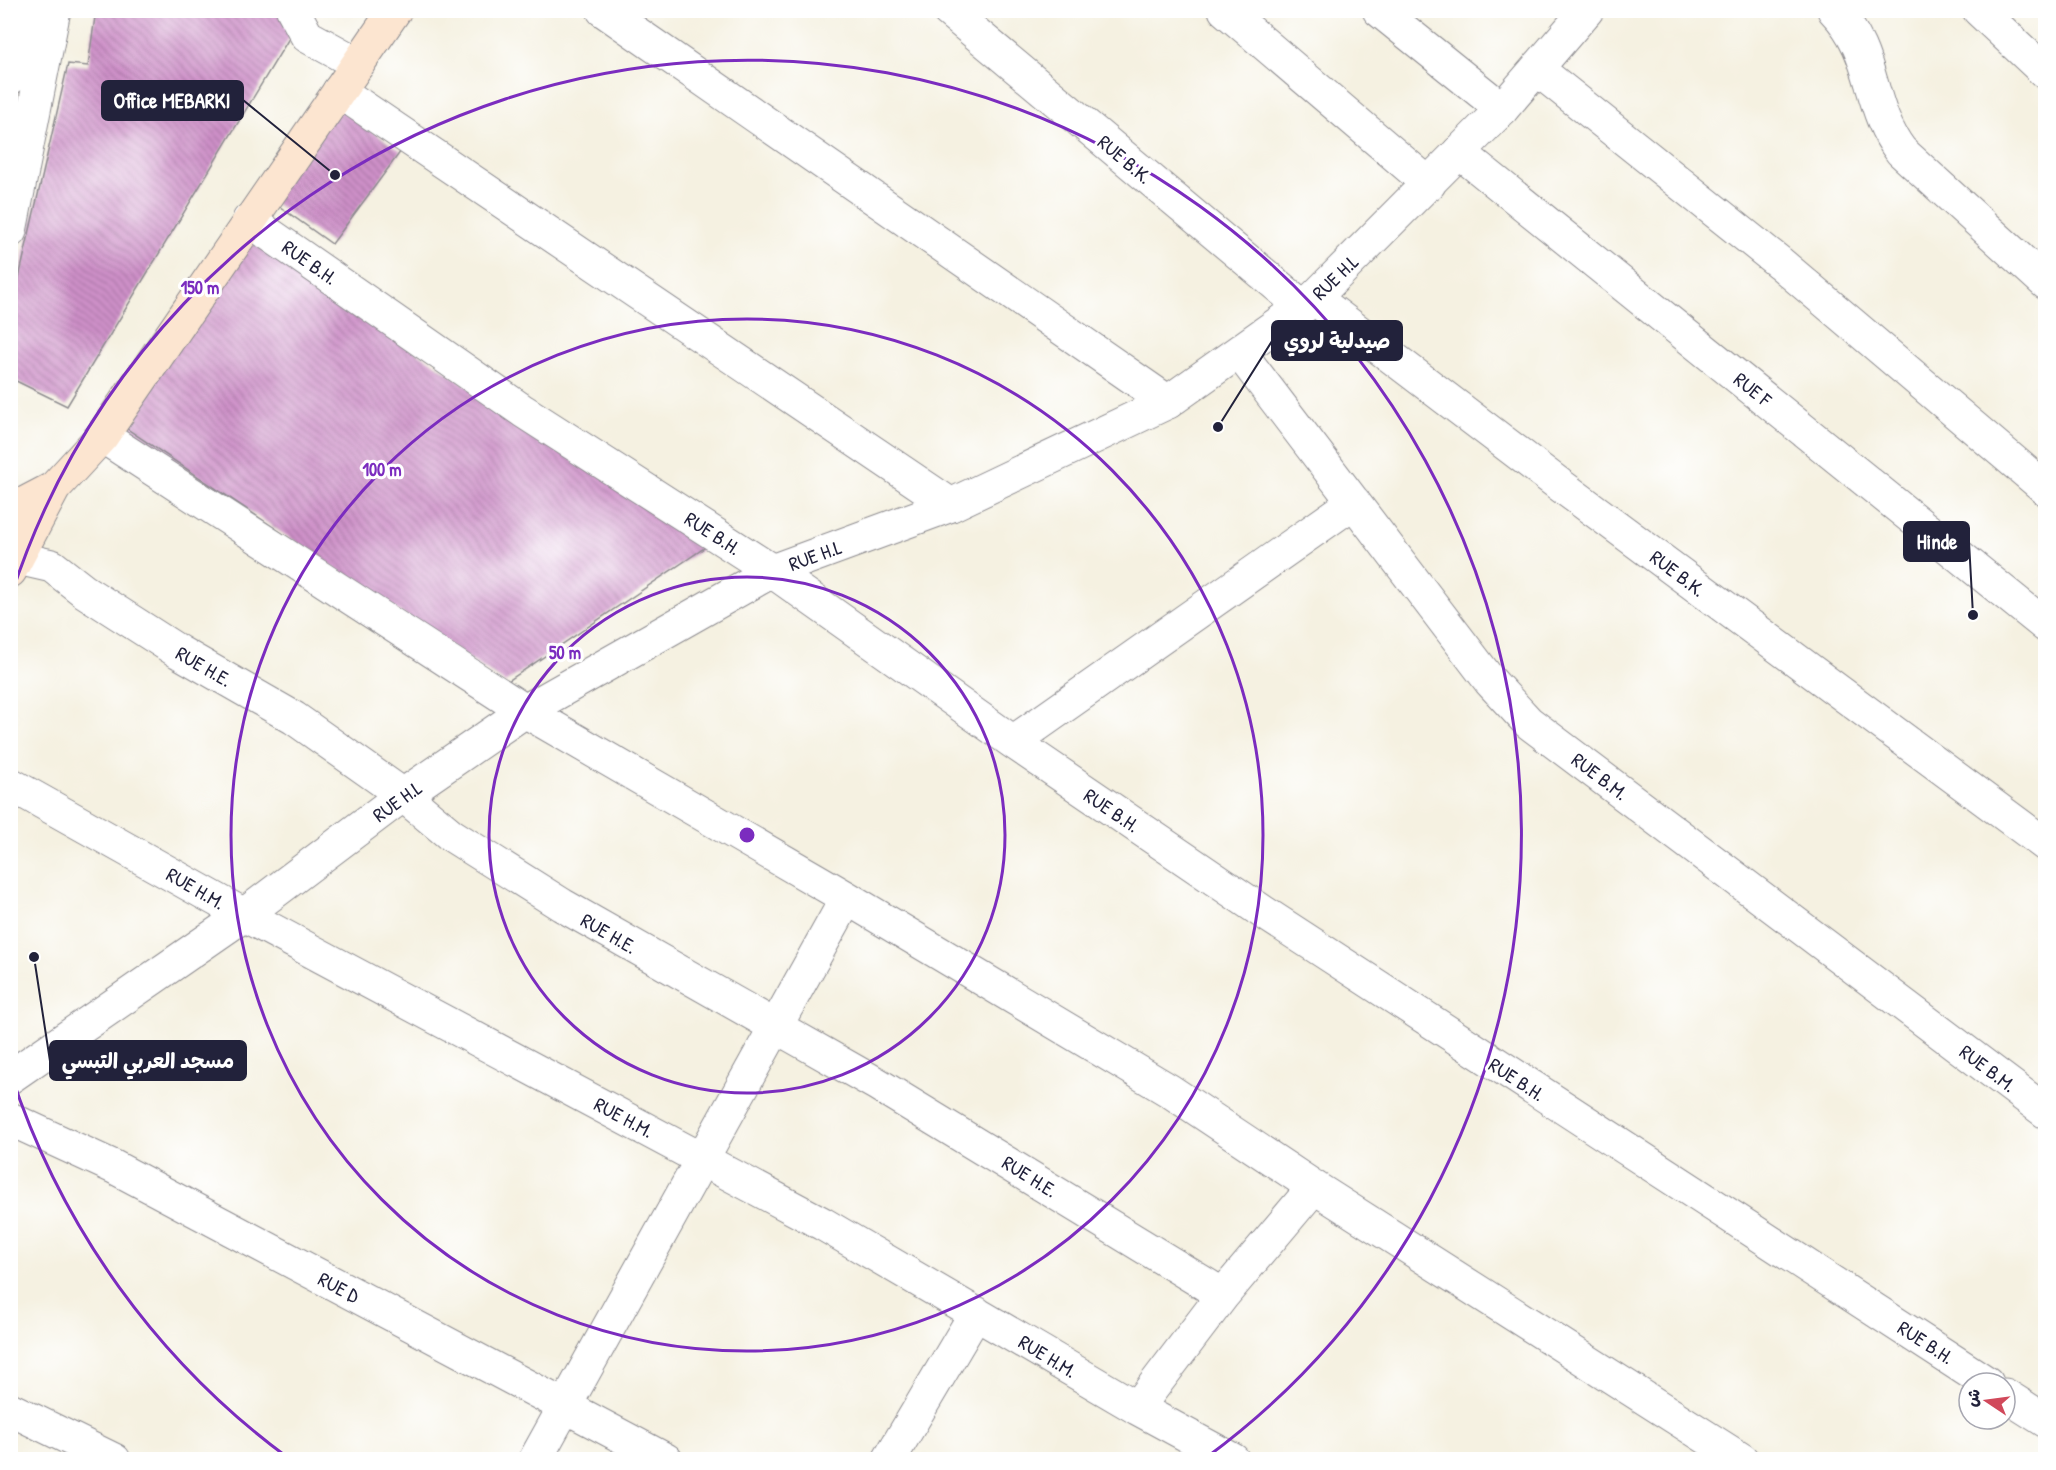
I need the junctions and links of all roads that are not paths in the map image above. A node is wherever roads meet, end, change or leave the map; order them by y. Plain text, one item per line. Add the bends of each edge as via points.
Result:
1 (23, 10) edge
2 (54, 10) edge
3 (293, 10) edge
4 (395, 10) edge
5 (603, 10) edge
6 (948, 10) edge
7 (1225, 10) edge
8 (1379, 10) edge
9 (1587, 10) edge
10 (1834, 10) edge
11 (1979, 10) edge
12 (358, 64) junction
13 (1537, 69) junction
14 (2046, 72) edge
15 (10, 78) edge
16 (339, 91) junction
17 (1502, 109) junction
18 (1460, 152) junction
19 (1429, 184) junction
20 (249, 220) junction
21 (10, 231) edge
22 (2046, 283) edge
23 (1308, 302) junction
24 (1240, 353) junction
25 (1168, 402) junction
26 (102, 436) junction
27 (2046, 489) edge
28 (1354, 502) junction
29 (951, 504) junction
30 (15, 541) edge
31 (772, 571) junction
32 (2046, 626) edge
33 (525, 711) junction
34 (1013, 742) junction
35 (10, 784) edge
36 (403, 795) junction
37 (2046, 845) edge
38 (847, 898) junction
39 (244, 915) junction
40 (774, 1027) junction
41 (10, 1077) edge
42 (2046, 1112) edge
43 (10, 1119) edge
44 (703, 1159) junction
45 (1314, 1187) junction
46 (1223, 1295) junction
47 (976, 1313) junction
48 (1968, 1371) edge
49 (2017, 1403) edge
50 (563, 1406) junction
51 (1137, 1408) junction
52 (10, 1409) edge
53 (2046, 1421) edge
54 (1230, 1459) edge
55 (114, 1460) edge
56 (535, 1460) edge
57 (666, 1460) edge
58 (888, 1460) edge
59 (1742, 1460) edge

1 - 15 street
2 - 21 street
3 - 12 street via 307,36
4 - 12 main road
5 - 25 street
6 - 23 street, RUE B.K.
7 - 19 street
8 - 17 street
9 - 13 street, RUE H.L
10 - 22 street via 1865,56 1883,124 1901,151
11 - 14 street
12 - 16 main road
13 - 17 street, RUE H.L
13 - 27 street via 1780,263
16 - 20 main road
16 - 29 street
17 - 18 street, RUE H.L
18 - 19 street, RUE H.L
18 - 32 street, RUE F
19 - 23 street, RUE H.L
20 - 26 main road
20 - 31 street, RUE B.H. via 523,411
23 - 24 street, RUE H.L
23 - 37 street, RUE B.K.
24 - 25 street, RUE H.L
24 - 28 street, RUE B.M.
25 - 29 street, RUE H.L
26 - 30 main road via 54,488
26 - 33 street
28 - 34 street
28 - 42 street, RUE B.M. via 1490,681 1528,722
29 - 31 street, RUE H.L
30 - 36 street, RUE H.E. via 179,652 294,718
31 - 33 street, RUE H.L
31 - 34 street, RUE B.H.
33 - 36 street, RUE H.L
33 - 38 street
34 - 48 street, RUE B.H. via 1282,926
35 - 39 street, RUE H.M.
36 - 39 street, RUE H.L
36 - 40 street, RUE H.E. via 451,835 509,873
38 - 40 street
38 - 45 street via 1170,1091
39 - 41 street, RUE H.L
39 - 44 street, RUE H.M.
40 - 44 street
40 - 46 street, RUE H.E. via 992,1151
43 - 50 street, RUE D via 114,1167
44 - 47 street, RUE H.M.
44 - 50 street
45 - 46 street
45 - 59 street
46 - 51 street
47 - 51 street, RUE H.M.
47 - 58 street
49 - 53 street
50 - 56 street
50 - 57 street, RUE D
51 - 54 street, RUE H.M.
52 - 55 street

